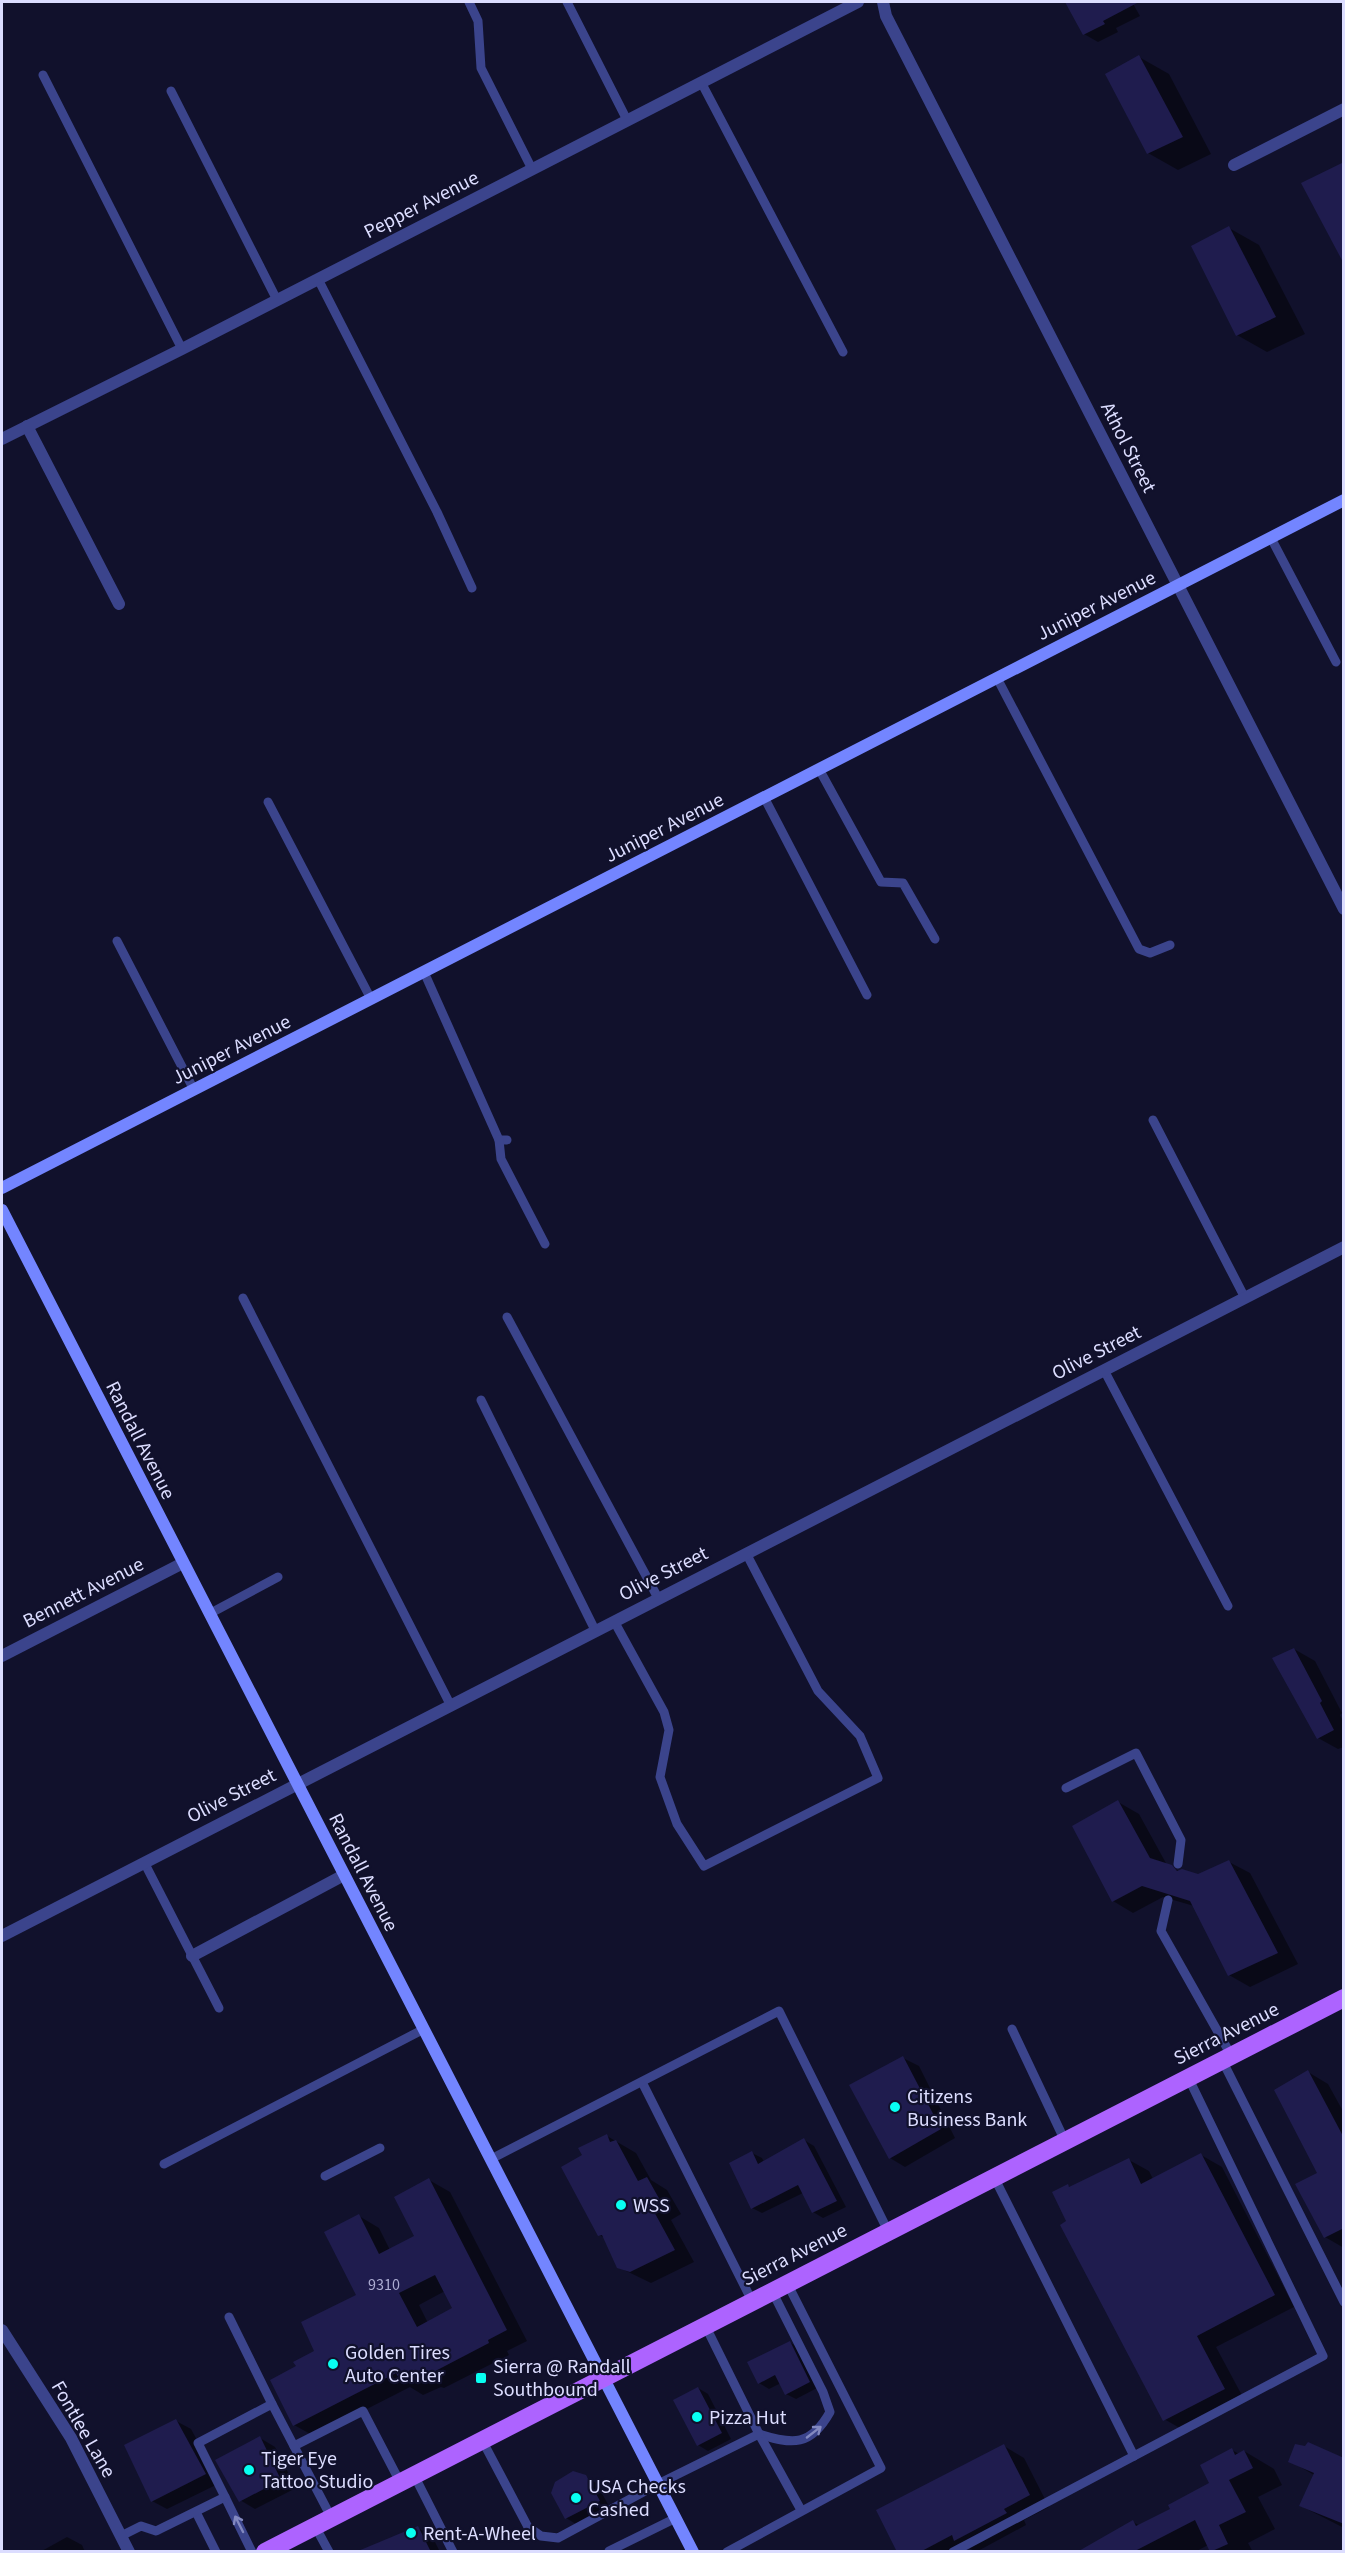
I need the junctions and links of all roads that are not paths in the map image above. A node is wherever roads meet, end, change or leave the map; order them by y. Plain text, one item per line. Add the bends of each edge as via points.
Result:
1 (469, 2) edge
2 (567, 2) edge
3 (858, 2) edge
4 (884, 2) edge
5 (43, 75) dead end
6 (701, 82) junction
7 (171, 91) dead end
8 (1344, 109) edge
9 (627, 120) junction
10 (1234, 165) dead end
11 (532, 169) junction
12 (318, 279) junction
13 (278, 300) junction
14 (182, 349) junction
15 (843, 352) dead end
16 (27, 426) junction
17 (2, 439) edge
18 (1344, 500) edge
19 (1271, 538) junction
20 (1177, 586) junction
21 (472, 588) dead end
22 (119, 604) dead end
23 (1336, 662) dead end
24 (997, 678) junction
25 (819, 769) junction
26 (764, 797) junction
27 (268, 802) dead end
28 (1344, 909) edge
29 (935, 939) dead end
30 (117, 941) dead end
31 (1170, 945) dead end
32 (424, 972) junction
33 (867, 995) dead end
34 (371, 999) junction
35 (194, 1090) junction
36 (1153, 1120) dead end
37 (2, 1188) edge
38 (2, 1210) edge
39 (545, 1244) dead end
40 (1344, 1247) edge
41 (243, 1298) dead end
42 (1245, 1298) junction
43 (507, 1317) dead end
44 (1104, 1370) junction
45 (481, 1400) dead end
46 (746, 1553) junction
47 (183, 1563) junction
48 (278, 1577) dead end
49 (658, 1598) junction
50 (1228, 1606) dead end
51 (209, 1614) junction
52 (614, 1621) junction
53 (595, 1630) junction
54 (2, 1656) edge
55 (450, 1704) junction
56 (297, 1783) junction
57 (1066, 1788) dead end
58 (144, 1862) junction
59 (1178, 1864) dead end
60 (344, 1875) junction
61 (1168, 1899) dead end
62 (2, 1936) edge
63 (192, 1956) junction
64 (1344, 1998) edge
65 (219, 2008) dead end
66 (424, 2030) junction
67 (1012, 2030) dead end
68 (1227, 2057) junction
69 (1188, 2077) junction
70 (642, 2082) junction
71 (1065, 2140) junction
72 (380, 2148) dead end
73 (491, 2159) junction
74 (164, 2164) dead end
75 (325, 2176) dead end
76 (994, 2177) junction
77 (888, 2231) junction
78 (779, 2287) junction
79 (752, 2301) junction
80 (1344, 2301) edge
81 (229, 2317) dead end
82 (705, 2325) junction
83 (2, 2330) edge
84 (603, 2378) junction
85 (272, 2404) junction
86 (759, 2434) junction
87 (482, 2440) junction
88 (294, 2446) junction
89 (1134, 2456) junction
90 (407, 2479) junction
91 (658, 2484) junction
92 (225, 2497) junction
93 (801, 2510) junction
94 (196, 2512) junction
95 (676, 2518) junction
96 (323, 2522) junction
97 (121, 2536) junction
98 (287, 2546) edge
99 (609, 2551) edge
100 (129, 2552) edge
101 (216, 2552) edge
102 (252, 2552) edge
103 (265, 2552) edge
104 (329, 2552) edge
105 (453, 2552) edge
106 (693, 2552) edge
107 (728, 2552) edge
108 (953, 2552) edge

1 - 11 lane via 478,21 481,68
2 - 9 lane
3 - 6 street, Pepper Avenue
4 - 20 street, Athol Street via 892,26
5 - 14 lane
6 - 9 street, Pepper Avenue
6 - 15 lane
7 - 13 lane
8 - 10 street
9 - 11 street, Pepper Avenue
11 - 12 street, Pepper Avenue
12 - 13 street, Pepper Avenue
12 - 21 lane
13 - 14 street, Pepper Avenue
14 - 16 street, Pepper Avenue
16 - 17 street, Pepper Avenue
16 - 22 street
18 - 19 street, Juniper Avenue
19 - 20 street, Juniper Avenue
19 - 23 lane
20 - 24 street, Juniper Avenue
20 - 28 street, Athol Street
24 - 25 street, Juniper Avenue
24 - 31 lane via 1139,949 1150,953
25 - 26 street, Juniper Avenue
25 - 29 lane via 881,882 903,883
26 - 32 street, Juniper Avenue
26 - 33 lane
27 - 34 lane
30 - 35 lane
32 - 34 street, Juniper Avenue
32 - 39 lane via 503,1140 501,1159
34 - 35 street, Juniper Avenue
35 - 37 street, Juniper Avenue
36 - 42 lane
38 - 47 street, Randall Avenue
40 - 42 street, Olive Street
41 - 55 lane
42 - 44 street, Olive Street
43 - 49 lane
44 - 46 street, Olive Street
44 - 50 lane
45 - 53 lane
46 - 49 street, Olive Street
46 - 52 lane via 818,1691 860,1736 878,1778 704,1866 677,1824 660,1778 669,1730 664,1712
47 - 51 street, Randall Avenue
47 - 54 street, Bennett Avenue
48 - 51 lane
49 - 52 street, Olive Street
51 - 56 street, Randall Avenue
52 - 53 street, Olive Street
53 - 55 street, Olive Street
55 - 56 street, Olive Street
56 - 58 street, Olive Street
56 - 60 street, Randall Avenue
57 - 59 lane via 1136,1753 1181,1840
58 - 62 street, Olive Street
58 - 63 lane
60 - 63 street
60 - 66 street, Randall Avenue
61 - 68 lane via 1161,1931
63 - 65 lane
64 - 68 main road, Sierra Avenue
66 - 73 street, Randall Avenue
66 - 74 lane
67 - 71 lane
68 - 69 main road, Sierra Avenue
68 - 80 lane
69 - 71 main road, Sierra Avenue
69 - 89 lane via 1323,2356
70 - 73 lane
70 - 77 lane via 779,2011
70 - 79 lane
71 - 76 main road, Sierra Avenue
72 - 75 lane
73 - 84 street, Randall Avenue
76 - 77 main road, Sierra Avenue
76 - 89 lane
77 - 78 main road, Sierra Avenue
78 - 79 main road, Sierra Avenue
86 -> 78 lane via 785,2442 806,2439 823,2425 830,2412
78 - 93 lane via 880,2468
79 - 82 main road, Sierra Avenue
81 - 85 lane
82 - 84 main road, Sierra Avenue
82 - 86 lane
83 - 97 street, Fontlee Lane via 71,2438
84 - 87 main road, Sierra Avenue
84 - 91 street, Randall Avenue
85 - 88 lane
85 - 92 lane via 198,2443
86 - 91 lane
86 - 93 lane
87 - 90 main road, Sierra Avenue
87 - 91 lane via 528,2527 542,2536 558,2538
88 - 90 lane via 363,2411
88 - 96 lane
89 - 108 lane
90 - 96 main road, Sierra Avenue
90 - 105 lane
91 - 95 street, Randall Avenue
92 - 94 lane
102 -> 92 lane
93 - 107 lane
94 - 97 lane via 156,2531 141,2526
94 - 101 lane
95 - 99 lane
95 - 106 street, Randall Avenue
96 - 98 main road, Sierra Avenue
96 - 104 lane
97 - 100 street, Fontlee Lane
98 - 103 main road, Sierra Avenue

